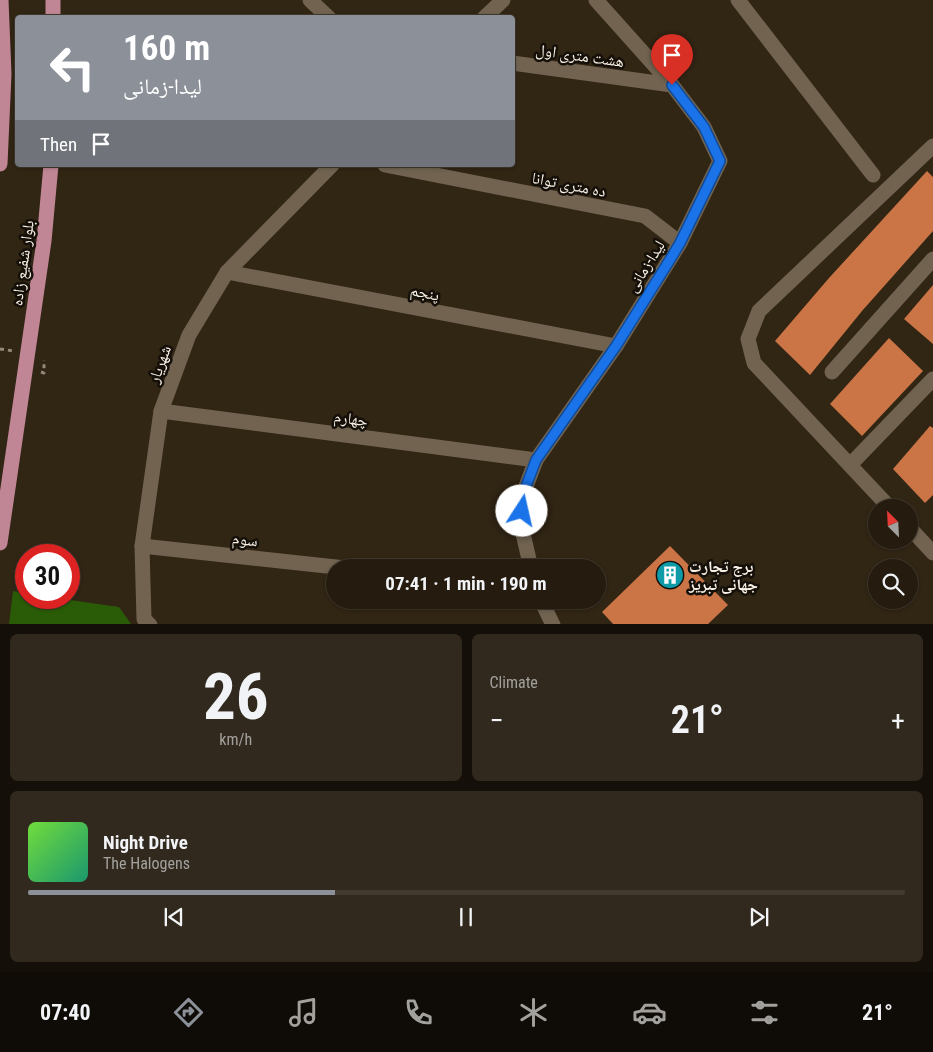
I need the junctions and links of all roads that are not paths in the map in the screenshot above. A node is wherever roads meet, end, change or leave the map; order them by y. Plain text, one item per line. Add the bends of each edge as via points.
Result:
1 (1, 0) edge
2 (53, 0) edge
3 (310, 0) edge
4 (503, 0) edge
5 (596, 0) edge
6 (738, 0) edge
7 (53, 15) edge
8 (326, 15) edge
9 (487, 15) edge
10 (515, 63) edge
11 (672, 85) junction
12 (933, 146) edge
13 (0, 164) edge
14 (52, 167) edge
15 (330, 167) edge
16 (395, 167) edge
17 (873, 175) dead end
18 (680, 243) junction
19 (933, 259) edge
20 (228, 272) junction
21 (616, 346) junction
22 (832, 372) dead end
23 (933, 379) edge
24 (161, 411) junction
25 (536, 460) junction
26 (850, 465) junction
27 (882, 499) edge
28 (918, 537) edge
29 (0, 544) edge
30 (142, 546) junction
31 (933, 553) edge
32 (529, 559) edge
33 (326, 566) edge
34 (546, 609) edge
35 (150, 624) edge
36 (553, 624) edge

1 - 13 main road via 4,74
2 - 7 main road
3 - 8 street
4 - 9 street
5 - 11 street, لیدا-زمانی
6 - 17 street
10 - 11 street, هشت متری اول
11 - 18 street, لیدا-زمانی via 704,127 720,161
12 - 26 street via 759,311 748,338 754,363
14 - 29 main road, بلوار شفیع زاده
15 - 20 street, شهریار
16 - 18 street, ده متری توانا via 645,216
18 - 21 street, لیدا-زمانی
19 - 22 street
20 - 21 street, پنجم
20 - 24 street, شهریار via 189,335
21 - 25 street, لیدا-زمانی
23 - 26 street
24 - 25 street, چهارم
24 - 30 street, شهریار
25 - 32 street, لیدا-زمانی via 522,497 521,525
26 - 27 street
28 - 31 street
30 - 33 street, سوم
30 - 35 street, شهریار via 144,619
34 - 36 street

